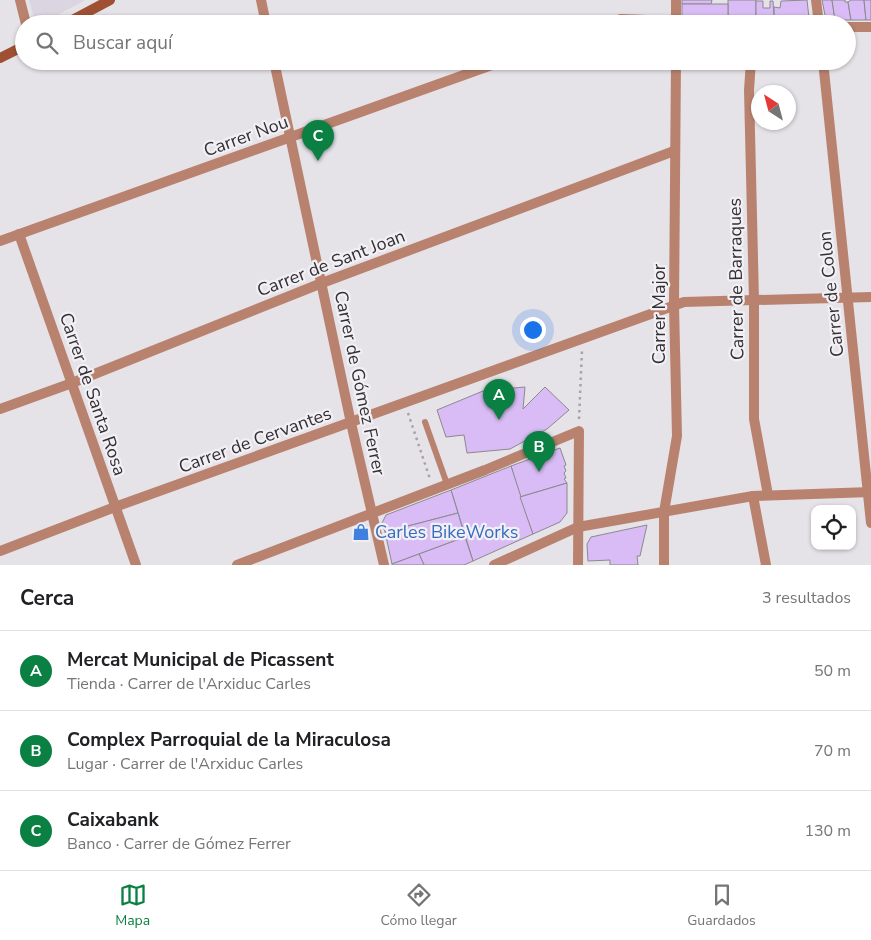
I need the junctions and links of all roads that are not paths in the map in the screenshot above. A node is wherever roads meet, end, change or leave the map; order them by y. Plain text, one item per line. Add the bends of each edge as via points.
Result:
1 (20, 0) edge
2 (110, 0) edge
3 (261, 0) edge
4 (676, 0) edge
5 (816, 0) edge
6 (24, 15) edge
7 (82, 15) edge
8 (264, 15) edge
9 (676, 15) edge
10 (818, 15) edge
11 (856, 27) edge
12 (871, 27) edge
13 (15, 50) edge
14 (0, 58) edge
15 (276, 70) edge
16 (478, 70) edge
17 (676, 70) edge
18 (750, 70) edge
19 (824, 70) edge
20 (290, 138) junction
21 (674, 151) junction
22 (19, 234) junction
23 (0, 241) edge
24 (322, 283) junction
25 (848, 297) junction
26 (871, 297) edge
27 (754, 300) junction
28 (674, 305) junction
29 (72, 383) junction
30 (0, 409) edge
31 (425, 422) dead end
32 (351, 423) junction
33 (446, 484) junction
34 (870, 492) edge
35 (768, 495) junction
36 (753, 496) junction
37 (115, 507) junction
38 (664, 512) junction
39 (372, 513) junction
40 (871, 522) edge
41 (578, 527) junction
42 (0, 551) edge
43 (136, 565) edge
44 (237, 565) edge
45 (384, 565) edge
46 (494, 565) edge
47 (578, 565) edge
48 (664, 565) edge
49 (766, 565) edge

1 - 6 street
2 - 7 street
3 - 8 street
4 - 9 street
5 - 10 street
11 - 12 street
13 - 14 street
15 - 20 street, Carrer de Gómez Ferrer
16 - 20 street, Carrer Nou
17 - 21 street, Carrer Major
18 - 27 street, Carrer de Barraques
19 - 25 street, Carrer de Colon
20 - 22 street, Carrer Nou
20 - 24 street, Carrer de Gómez Ferrer
21 - 24 street, Carrer de Sant Joan
21 - 28 street, Carrer Major
22 - 23 street, Carrer Nou
22 - 29 street, Carrer de Santa Rosa
24 - 29 street, Carrer de Sant Joan
24 - 32 street, Carrer de Gómez Ferrer
25 - 26 street, Carrer de Cervantes
25 - 27 street, Carrer de Cervantes
25 - 34 street, Carrer de Colon
27 - 28 street, Carrer de Cervantes
27 - 35 street, Carrer de Barraques via 754,419
28 - 32 street, Carrer de Cervantes
28 - 38 street, Carrer Major via 677,436
29 - 30 street, Carrer de Sant Joan
29 - 37 street, Carrer de Santa Rosa
31 - 33 lane
32 - 37 street, Carrer de Cervantes
32 - 39 street, Carrer de Gómez Ferrer
33 - 39 street
33 - 41 street via 579,431
34 - 35 street
34 - 40 street, Carrer de Colon
35 - 36 street
36 - 38 street
36 - 49 street
37 - 42 street, Carrer de Cervantes
37 - 43 street, Carrer de Santa Rosa
38 - 41 street
38 - 48 street, Carrer Major
39 - 44 street
39 - 45 street, Carrer de Gómez Ferrer
41 - 46 street
41 - 47 street

